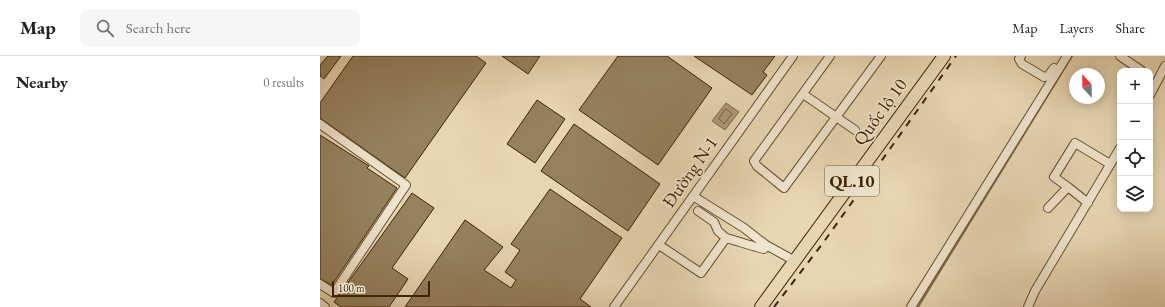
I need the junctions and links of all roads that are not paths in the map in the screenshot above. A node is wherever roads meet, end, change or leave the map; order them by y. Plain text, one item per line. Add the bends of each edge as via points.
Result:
1 (793, 56) edge
2 (830, 56) edge
3 (881, 56) edge
4 (944, 56) edge
5 (1021, 56) edge
6 (1062, 56) edge
7 (1067, 56) edge
8 (1120, 56) edge
9 (1165, 66) edge
10 (1138, 68) edge
11 (1154, 79) edge
12 (803, 94) junction
13 (836, 117) junction
14 (320, 124) edge
15 (855, 130) dead end
16 (1117, 153) edge
17 (1110, 164) junction
18 (1068, 187) junction
19 (693, 196) junction
20 (1088, 203) junction
21 (1048, 208) dead end
22 (698, 211) dead end
23 (726, 238) junction
24 (659, 245) junction
25 (766, 245) junction
26 (795, 261) junction
27 (320, 284) edge
28 (320, 303) edge
29 (325, 307) edge
30 (614, 307) edge
31 (761, 307) edge
32 (911, 307) edge
33 (1028, 307) edge

1 - 19 street, Đường N-1
2 - 12 street
3 - 13 street
4 - 26 highway, Quốc lộ 10 / QL.10
5 - 6 street via 1019,59 1022,64 1046,77
7 - 32 street
8 - 10 street
9 - 11 street
12 - 13 street
12 - 13 street via 754,161 784,188
13 - 15 street
14 - 27 street via 406,185 334,293
16 - 17 street
17 - 18 street via 1075,143 1054,177
17 - 20 street
18 - 20 street
18 - 21 street
19 - 24 street, Đường N-1
19 - 25 street
20 - 33 street
22 - 23 street via 714,222 718,231
23 - 24 street via 701,274
23 - 25 street via 761,249
24 - 30 street, Đường N-1
25 - 26 street
26 - 31 highway, Quốc lộ 10 / QL.10
28 - 29 street

